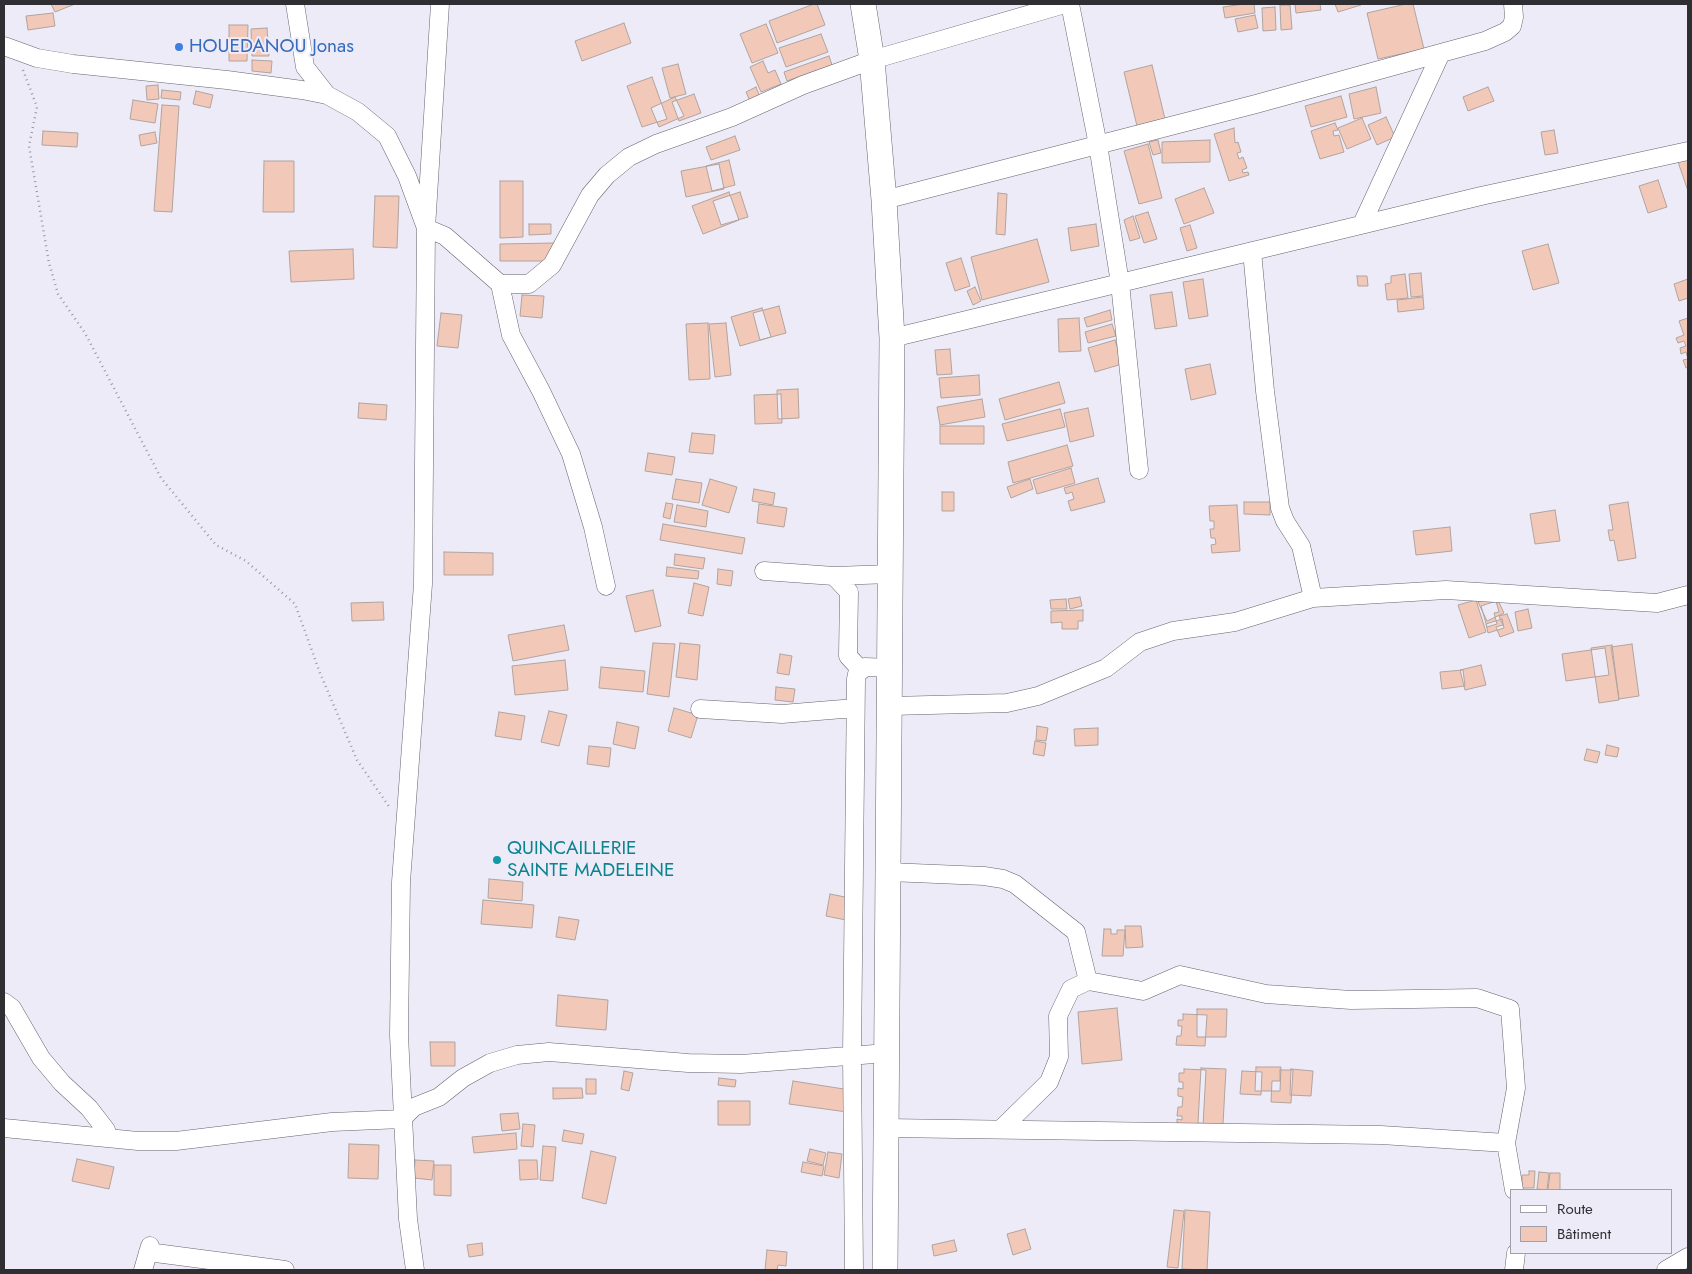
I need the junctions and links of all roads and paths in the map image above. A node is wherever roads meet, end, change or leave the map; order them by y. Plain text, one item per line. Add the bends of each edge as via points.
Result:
1 (295, 4) edge
2 (440, 4) edge
3 (862, 4) edge
4 (1065, 4) edge
5 (1070, 4) edge
6 (1513, 4) edge
7 (11, 48) edge
8 (1441, 53) junction
9 (872, 60) junction
10 (327, 95) junction
11 (1098, 145) junction
12 (1688, 151) edge
13 (884, 200) junction
14 (1362, 224) junction
15 (426, 228) junction
16 (1252, 251) junction
17 (1120, 283) junction
18 (500, 284) junction
19 (892, 338) junction
20 (1139, 470) dead end
21 (764, 570) dead end
22 (891, 574) junction
23 (834, 576) junction
24 (606, 586) dead end
25 (1688, 595) edge
26 (1313, 598) junction
27 (891, 668) junction
28 (860, 669) junction
29 (891, 706) junction
30 (855, 708) junction
31 (700, 709) dead end
32 (405, 829) junction
33 (889, 872) junction
34 (1088, 981) junction
35 (4, 1002) edge
36 (888, 1053) junction
37 (852, 1056) junction
38 (402, 1119) junction
39 (4, 1128) edge
40 (886, 1128) junction
41 (1001, 1129) junction
42 (108, 1138) junction
43 (1506, 1143) junction
44 (1514, 1189) edge
45 (1516, 1254) edge
46 (1688, 1257) edge
47 (143, 1270) edge
48 (281, 1270) edge
49 (415, 1270) edge
50 (854, 1270) edge
51 (885, 1270) edge
52 (1514, 1270) edge
53 (1666, 1270) edge

1 - 10 street via 305,66
2 - 15 street
3 - 9 street
4 - 9 street
5 - 11 street
6 - 8 street via 1512,26 1506,32
7 - 10 street via 37,58 73,64 227,80
7 - 32 path via 37,108 29,146 49,263 58,294 85,333 161,478 216,544 246,561 296,604 320,673 357,760
8 - 11 street
8 - 14 street
9 - 13 street
9 - 18 street via 629,157 590,195 552,265 530,284
10 - 15 street via 358,112 387,136 407,176
11 - 13 street
11 - 17 street
12 - 14 street
13 - 19 street
14 - 16 street
15 - 18 street via 445,236
15 - 32 street via 423,584
16 - 17 street
16 - 26 street via 1280,508 1301,546
17 - 19 street
17 - 20 street
18 - 24 street via 511,336 571,454 593,527
19 - 22 street
21 - 23 street
22 - 23 street
22 - 27 street
23 - 28 street via 849,592 848,656
25 - 26 street via 1657,603 1446,590
26 - 29 street via 1235,622 1173,631 1140,642 1106,668 1038,696 1007,703
27 - 28 street
27 - 29 street
28 - 30 street via 856,679
29 - 33 street
30 - 31 street via 782,714
30 - 37 street
32 - 38 street via 399,1035
33 - 34 street via 962,874 1003,879 1015,884 1076,932
33 - 36 street
34 - 41 street via 1071,989 1058,1016 1059,1057 1049,1082
34 - 43 street via 1143,991 1180,975 1266,994 1351,1000 1478,998 1510,1009 1516,1088
35 - 42 street via 12,1008 41,1058 89,1108 106,1130
36 - 37 street
36 - 40 street
37 - 38 street via 741,1064 549,1052 517,1056 490,1063 439,1097 414,1107
37 - 50 street
38 - 42 street via 332,1122 176,1141
38 - 49 street via 408,1219
39 - 42 street
40 - 41 street
40 - 51 street
41 - 43 street via 1381,1135
43 - 44 street
45 - 52 street
46 - 53 street
47 - 48 street via 149,1249

